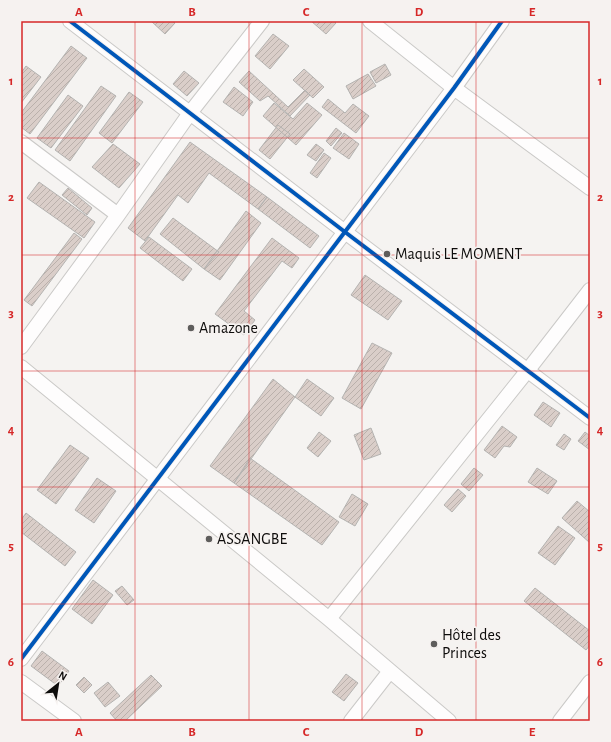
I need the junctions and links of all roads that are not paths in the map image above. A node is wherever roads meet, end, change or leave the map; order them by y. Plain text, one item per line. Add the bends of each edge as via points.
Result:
1 (70, 21) edge
2 (262, 21) edge
3 (370, 21) edge
4 (502, 21) edge
5 (454, 88) junction
6 (190, 113) junction
7 (21, 142) edge
8 (590, 188) edge
9 (118, 215) junction
10 (345, 232) junction
11 (590, 290) edge
12 (21, 347) edge
13 (21, 367) edge
14 (528, 370) junction
15 (590, 418) edge
16 (158, 480) junction
17 (329, 619) junction
18 (21, 659) edge
19 (390, 671) junction
20 (21, 682) edge
21 (590, 682) edge
22 (74, 721) edge
23 (351, 721) edge
24 (449, 721) edge
25 (560, 721) edge

1 - 6 street
2 - 6 street
3 - 5 street
4 - 5 street
5 - 8 street
5 - 10 street
6 - 9 street
6 - 10 street
7 - 9 street
9 - 12 street
10 - 14 street
10 - 16 street
11 - 14 street
13 - 16 street
14 - 15 street
14 - 17 street
16 - 17 street
16 - 18 street
17 - 19 street
19 - 23 street
19 - 24 street
20 - 22 street
21 - 25 street

